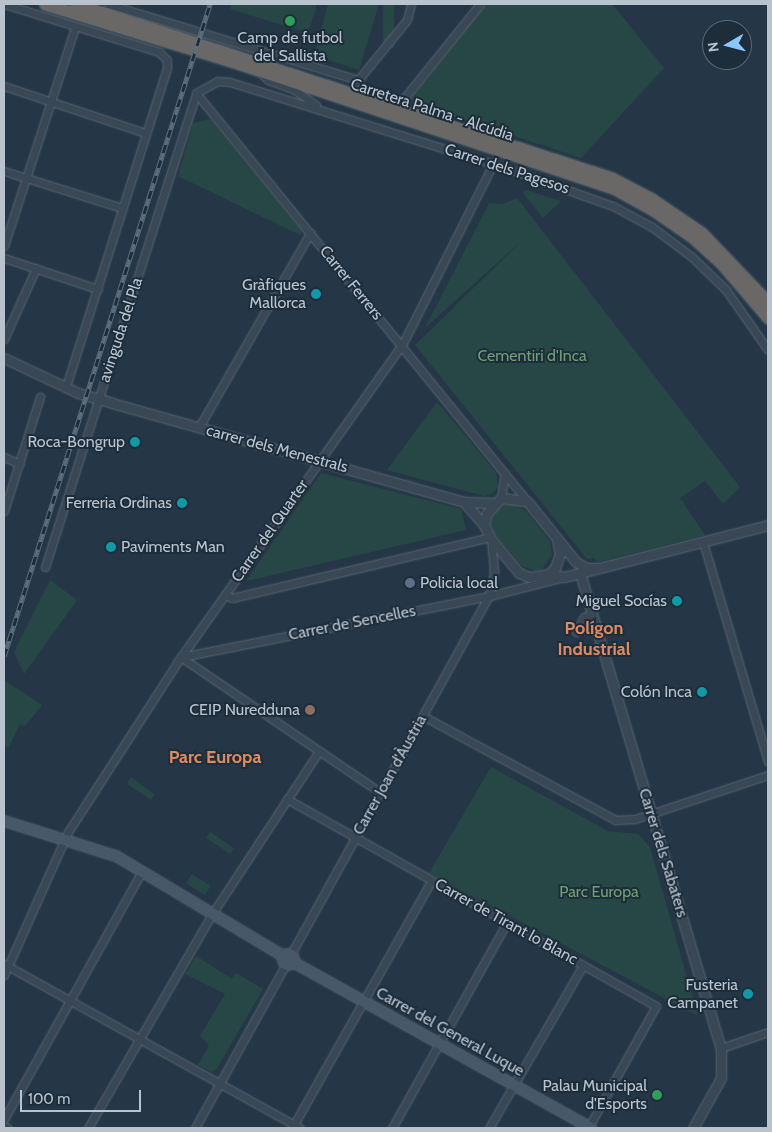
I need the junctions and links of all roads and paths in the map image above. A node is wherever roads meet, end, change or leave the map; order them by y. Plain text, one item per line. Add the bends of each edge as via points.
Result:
1 (4, 4) edge
2 (45, 4) edge
3 (76, 4) edge
4 (108, 4) edge
5 (411, 4) edge
6 (480, 4) edge
7 (118, 6) junction
8 (130, 20) junction
9 (75, 27) junction
10 (258, 70) junction
11 (358, 80) junction
12 (4, 86) edge
13 (196, 93) junction
14 (352, 97) junction
15 (51, 102) junction
16 (397, 106) junction
17 (328, 112) junction
18 (146, 133) junction
19 (493, 164) junction
20 (4, 171) edge
21 (26, 178) junction
22 (122, 208) junction
23 (310, 233) junction
24 (4, 246) edge
25 (4, 258) edge
26 (36, 268) junction
27 (98, 289) junction
28 (768, 302) edge
29 (768, 318) edge
30 (4, 339) edge
31 (402, 345) junction
32 (768, 350) edge
33 (4, 358) edge
34 (66, 386) junction
35 (40, 397) dead end
36 (94, 397) junction
37 (199, 427) junction
38 (4, 457) edge
39 (319, 460) junction
40 (20, 464) junction
41 (505, 473) junction
42 (498, 501) junction
43 (527, 501) junction
44 (464, 502) junction
45 (4, 512) edge
46 (484, 525) junction
47 (768, 525) edge
48 (491, 538) junction
49 (557, 540) junction
50 (702, 542) junction
51 (45, 567) dead end
52 (599, 568) junction
53 (580, 573) junction
54 (549, 574) junction
55 (538, 576) junction
56 (564, 577) junction
57 (523, 588) junction
58 (225, 595) junction
59 (489, 596) junction
60 (590, 615) junction
61 (576, 632) dead end
62 (181, 657) junction
63 (423, 716) junction
64 (319, 751) junction
65 (768, 762) edge
66 (768, 775) edge
67 (381, 793) junction
68 (287, 800) junction
69 (651, 813) junction
70 (4, 821) edge
71 (356, 838) junction
72 (66, 839) junction
73 (141, 873) junction
74 (431, 881) junction
75 (212, 914) junction
76 (507, 922) junction
77 (288, 959) junction
78 (6, 965) edge
79 (582, 965) junction
80 (4, 975) edge
81 (71, 1001) junction
82 (363, 1001) junction
83 (768, 1032) edge
84 (139, 1039) junction
85 (439, 1044) junction
86 (721, 1048) junction
87 (220, 1084) junction
88 (514, 1085) junction
89 (4, 1120) edge
90 (4, 1126) edge
91 (296, 1127) edge
92 (8, 1128) edge
93 (88, 1128) edge
94 (195, 1128) edge
95 (392, 1128) edge
96 (489, 1128) edge
97 (589, 1128) edge
98 (693, 1128) edge

1 - 9 street
2 - 10 highway, Carretera Palma - Alcúdia
3 - 8 highway, Carretera Palma - Alcúdia
4 - 7 street
5 - 11 street via 407,20
6 - 16 street
7 - 8 street
7 - 11 street
8 - 14 highway, Carretera Palma - Alcúdia
9 - 15 street
9 - 18 street via 159,52 167,60
10 - 14 highway, Carretera Palma - Alcúdia
10 - 17 street via 268,80 293,89
11 - 14 street
12 - 15 street
13 - 17 street, Carrer dels Pagesos via 218,80
13 - 23 street, Carrer Ferrers
13 - 36 street, avinguda del Pla
14 - 16 highway, Carretera Palma - Alcúdia
14 - 29 highway, Carretera Palma - Alcúdia via 630,196 706,249
15 - 18 street
15 - 21 street
16 - 28 highway, Carretera Palma - Alcúdia via 583,167 639,191 702,233
17 - 19 street, Carrer dels Pagesos
18 - 22 street
19 - 31 street, Carrer del Quarter
19 - 32 street, Carrer dels Pagesos via 589,195 652,227 692,257 726,290
20 - 21 street
21 - 22 street
21 - 24 street
22 - 27 street
23 - 31 street, Carrer Ferrers
23 - 37 street
25 - 26 street
26 - 27 street
26 - 30 street
27 - 34 street
31 - 39 street, Carrer del Quarter
31 - 41 street, Carrer Ferrers
33 - 34 street, carrer dels Menestrals
34 - 36 street, carrer dels Menestrals
35 - 40 street
36 - 37 street, carrer dels Menestrals
36 - 51 street, avinguda del Pla
37 - 39 street, carrer dels Menestrals
38 - 40 street
39 - 44 street, carrer dels Menestrals
39 - 58 street, Carrer del Quarter
40 - 45 street
41 - 42 street
41 - 43 street, Carrer Ferrers
42 - 43 street
42 - 44 street, carrer dels Menestrals
42 - 46 street via 487,513
43 - 49 street
44 - 46 street
46 - 48 street
47 - 50 street, Carrer de Sencelles
48 - 55 street via 519,573
48 - 58 street via 232,598
48 - 59 street, Carrer Joan d'Àustria via 494,572
49 - 52 street via 576,562 586,568
49 - 54 street via 560,554
50 - 52 street, Carrer de Sencelles
50 - 65 street
52 - 53 street, Carrer de Sencelles
53 - 56 street, Carrer de Sencelles
53 - 60 street, Carrer dels Sabaters
54 - 55 street
54 - 56 street
55 - 57 street, Carrer de Sencelles
56 - 57 street, Carrer de Sencelles
57 - 59 street, Carrer de Sencelles
58 - 62 street, Carrer del Quarter
59 - 62 street, Carrer de Sencelles
59 - 63 street, Carrer Joan d'Àustria
60 - 61 street via 584,617
60 - 69 street, Carrer dels Sabaters
62 - 64 street
62 - 72 street, Carrer del Quarter
63 - 67 street, Carrer Joan d'Àustria
63 - 69 street via 615,820
64 - 67 street
64 - 68 street
66 - 69 street
67 - 71 street, Carrer Joan d'Àustria
68 - 71 street, Carrer de Tirant lo Blanc
68 - 75 street
69 - 86 street, Carrer dels Sabaters
70 - 72 main road, Carrer del General Luque
71 - 74 street, Carrer de Tirant lo Blanc
71 - 77 street, Carrer Joan d'Àustria
72 - 73 main road, Carrer del General Luque via 116,856
72 - 78 street, Carrer del Quarter
73 - 75 main road, Carrer del General Luque
73 - 81 street
74 - 76 street, Carrer de Tirant lo Blanc
74 - 82 street
75 - 77 main road, Carrer del General Luque
75 - 84 street
76 - 79 street, Carrer de Tirant lo Blanc
76 - 85 street
77 - 82 main road, Carrer del General Luque
77 - 87 street, Carrer Joan d'Àustria
78 - 80 street, Carrer del Quarter
78 - 81 street
79 - 88 street
79 - 97 street, Carrer de Tirant lo Blanc via 656,1006
81 - 84 street
81 - 89 street
82 - 85 main road, Carrer del General Luque
82 - 91 street
83 - 86 street
84 - 87 street
84 - 93 street
85 - 88 main road, Carrer del General Luque
85 - 95 street
86 - 98 street, Carrer dels Sabaters via 721,1078
87 - 91 street
87 - 94 street, Carrer Joan d'Àustria
88 - 96 street
88 - 97 main road, Carrer del General Luque
90 - 92 street

